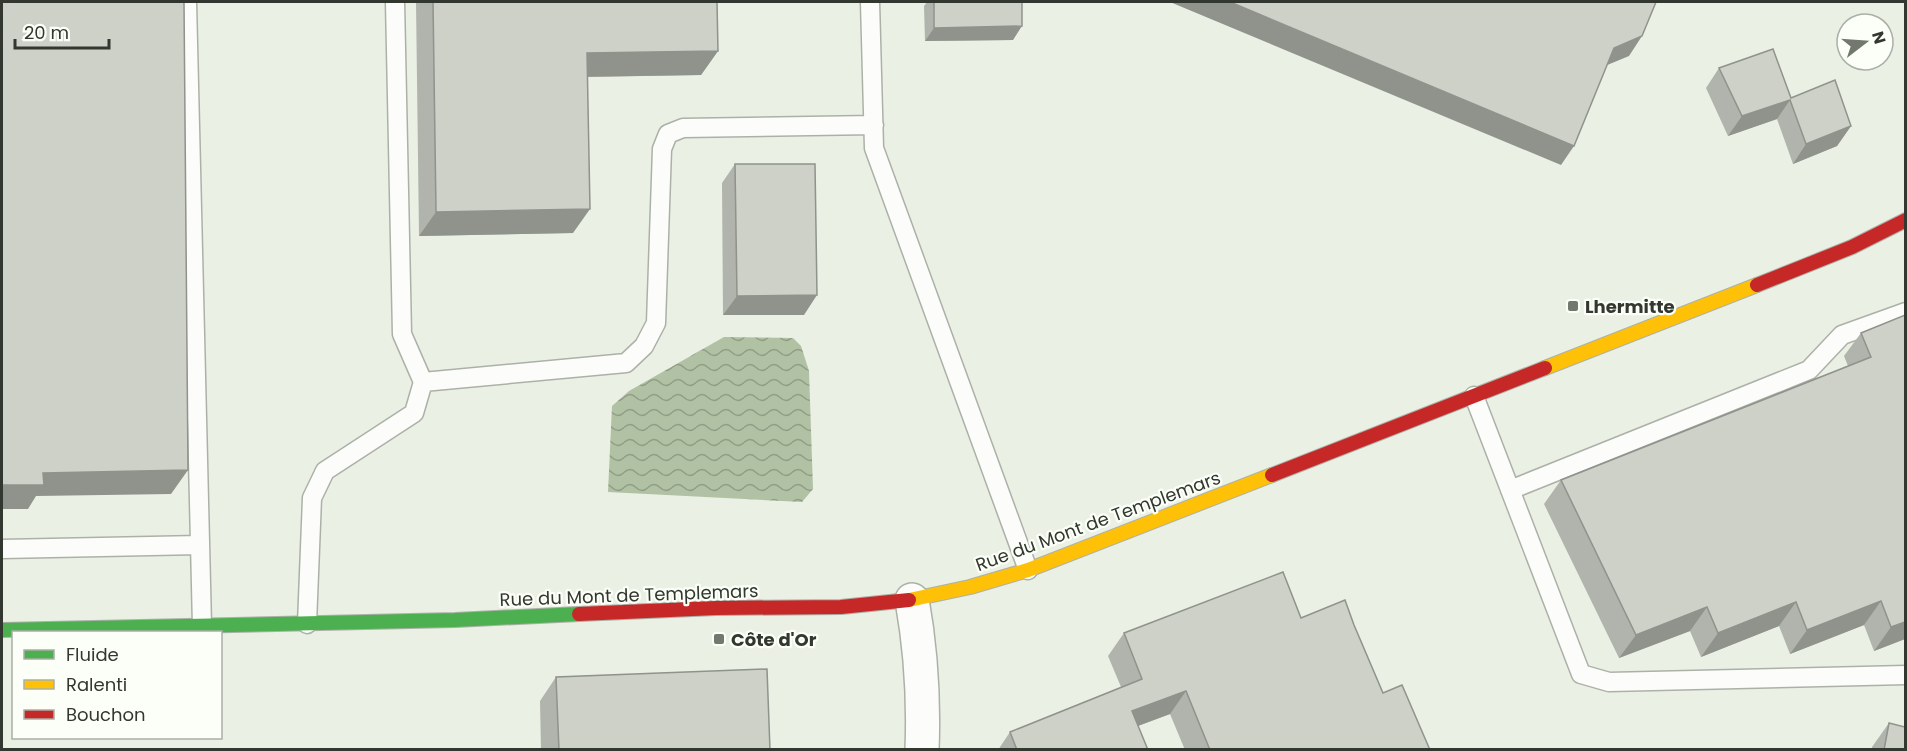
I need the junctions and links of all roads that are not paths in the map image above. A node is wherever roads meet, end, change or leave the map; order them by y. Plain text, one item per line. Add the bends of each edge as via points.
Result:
1 (187, 2) edge
2 (395, 2) edge
3 (870, 2) edge
4 (874, 125) junction
5 (1905, 220) edge
6 (1905, 312) edge
7 (423, 382) junction
8 (1474, 396) junction
9 (1510, 490) junction
10 (200, 545) junction
11 (2, 549) edge
12 (1028, 570) junction
13 (912, 600) junction
14 (307, 624) junction
15 (202, 626) junction
16 (2, 630) edge
17 (1905, 675) edge
18 (922, 750) edge

1 - 10 lane
2 - 7 lane via 402,334
3 - 4 lane
4 - 7 lane via 683,128 668,134 662,149 656,323 644,345 626,363
4 - 12 lane via 874,148
5 - 8 street, Rue du Mont de Templemars via 1843,250
6 - 9 lane via 1842,335 1809,370
7 - 14 lane via 414,413 325,471 312,498
8 - 9 lane
8 - 12 street, Rue du Mont de Templemars
9 - 17 lane via 1581,674 1609,682
10 - 11 lane
10 - 15 lane
12 - 13 street, Rue du Mont de Templemars
13 - 14 street, Rue du Mont de Templemars via 841,607
13 - 18 street via 923,691
14 - 15 street, Rue du Mont de Templemars
15 - 16 street, Rue du Mont de Templemars

